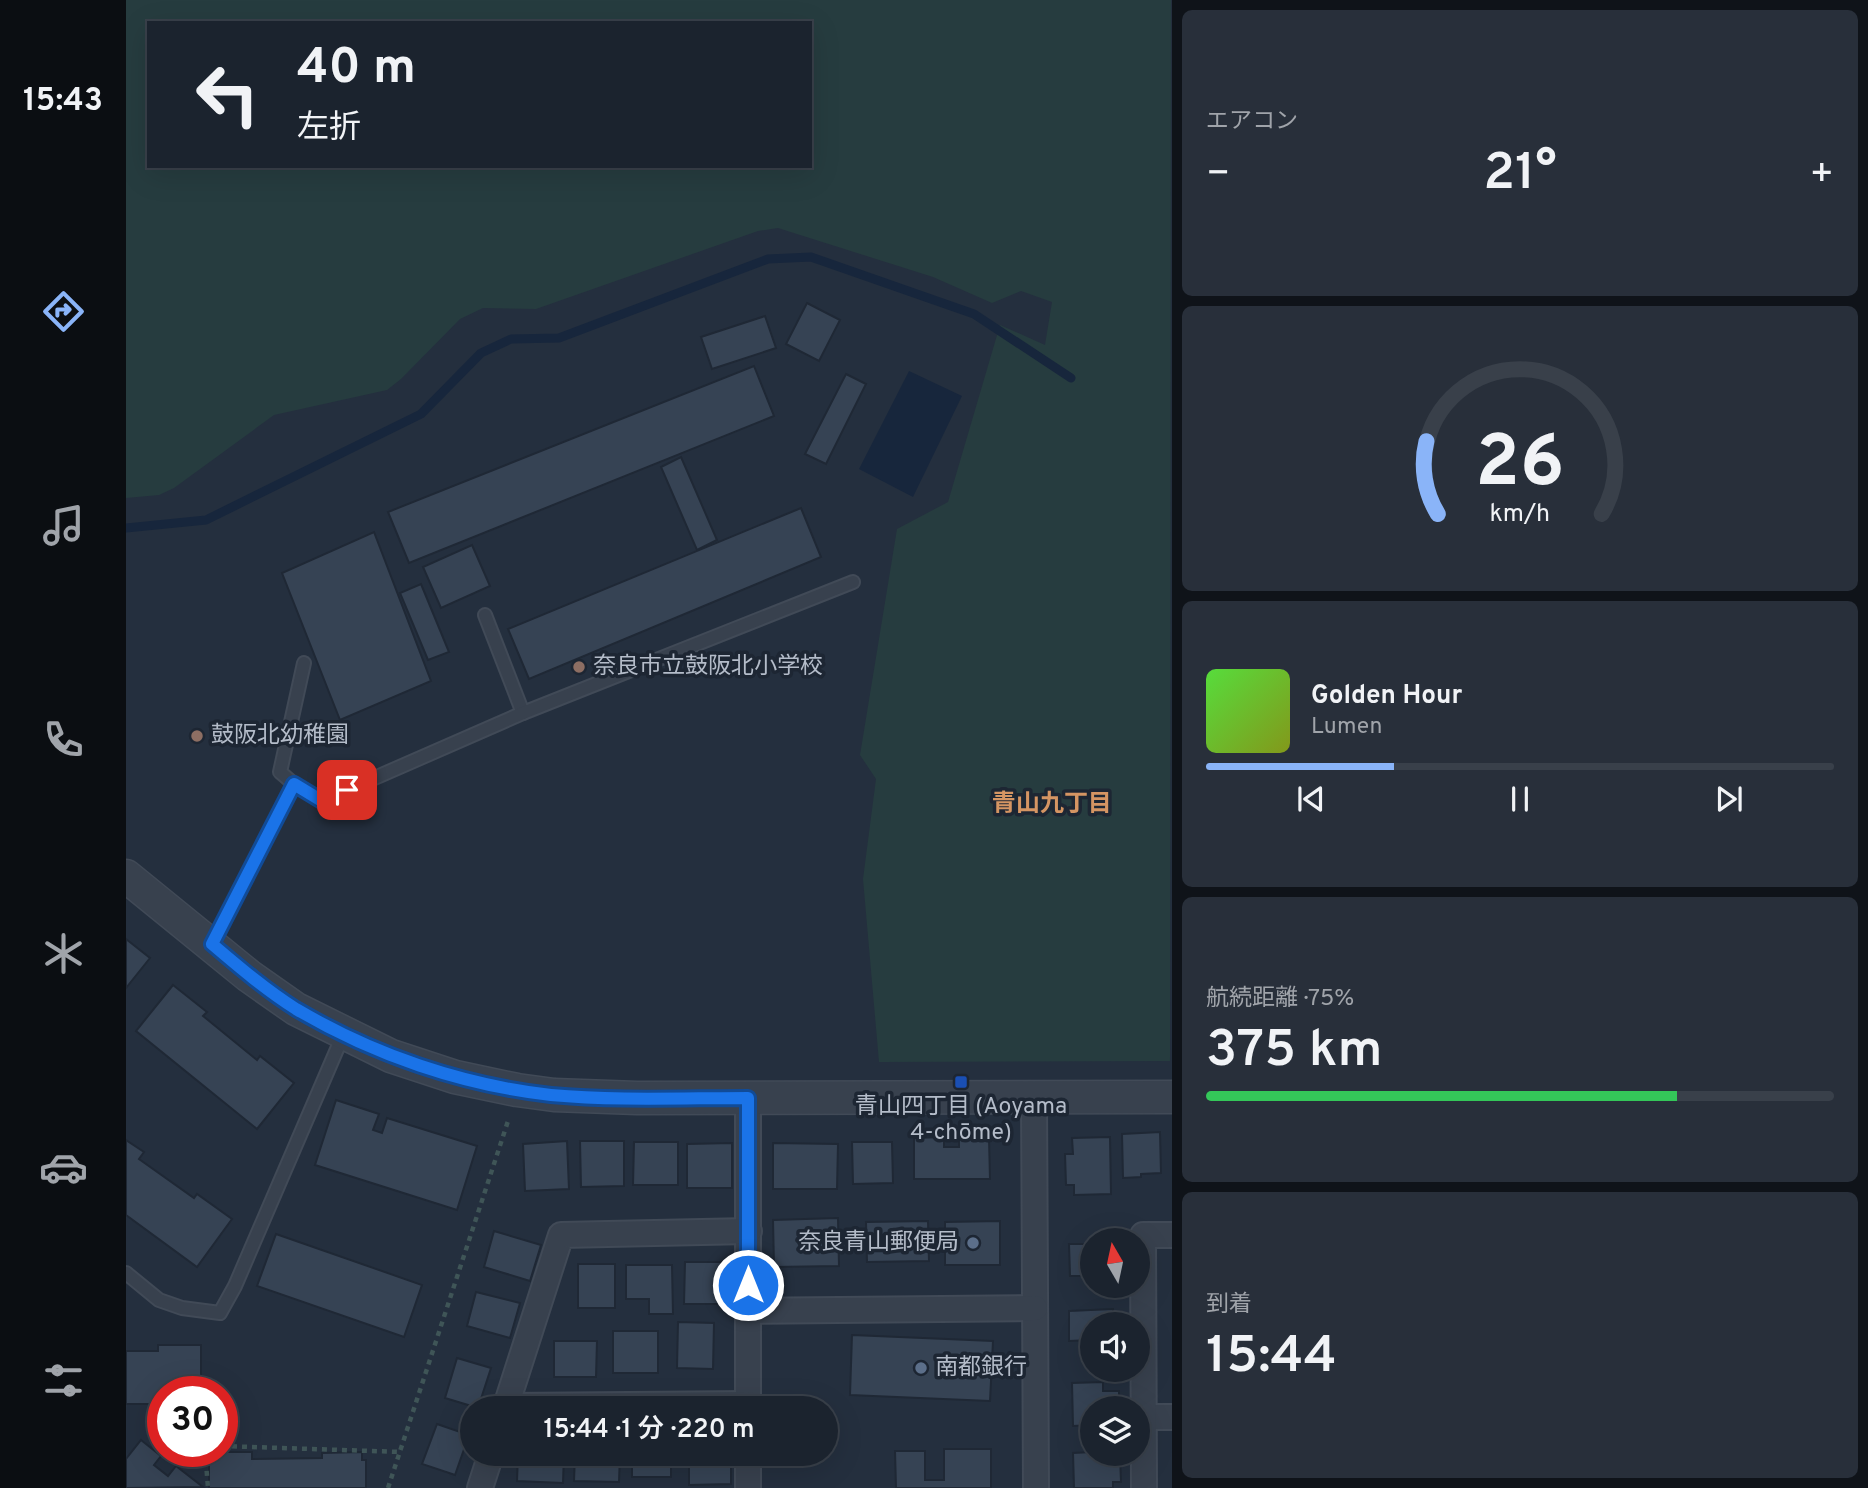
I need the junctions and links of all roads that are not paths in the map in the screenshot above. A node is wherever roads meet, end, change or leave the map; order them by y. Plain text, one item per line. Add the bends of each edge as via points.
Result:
1 (853, 582) dead end
2 (485, 615) dead end
3 (304, 663) dead end
4 (523, 713) junction
5 (294, 784) junction
6 (126, 876) edge
7 (212, 944) junction
8 (344, 1033) junction
9 (1034, 1097) junction
10 (1171, 1097) edge
11 (748, 1098) junction
12 (748, 1231) junction
13 (1171, 1234) edge
14 (126, 1273) edge
15 (1035, 1308) junction
16 (748, 1311) junction
17 (510, 1396) edge
18 (748, 1396) edge
19 (1143, 1396) edge
20 (1150, 1417) edge
21 (1171, 1417) edge
22 (487, 1466) edge
23 (748, 1466) edge
24 (1144, 1466) edge
25 (480, 1488) edge
26 (748, 1488) edge
27 (1036, 1488) edge
28 (1144, 1488) edge

1 - 4 lane
2 - 4 lane
3 - 5 lane via 280,772
4 - 5 lane via 322,801
5 - 7 lane
6 - 7 street
7 - 8 street via 296,1009
8 - 11 street via 391,1056 455,1077 517,1090 568,1096
8 - 14 lane via 236,1286 220,1313 159,1300
9 - 10 street
9 - 11 street
9 - 15 street
11 - 12 street
12 - 16 street
12 - 17 street via 561,1235
13 - 19 street via 1143,1235
15 - 16 street
15 - 27 street
16 - 18 street
20 - 21 street
22 - 25 street
23 - 26 street
24 - 28 street

